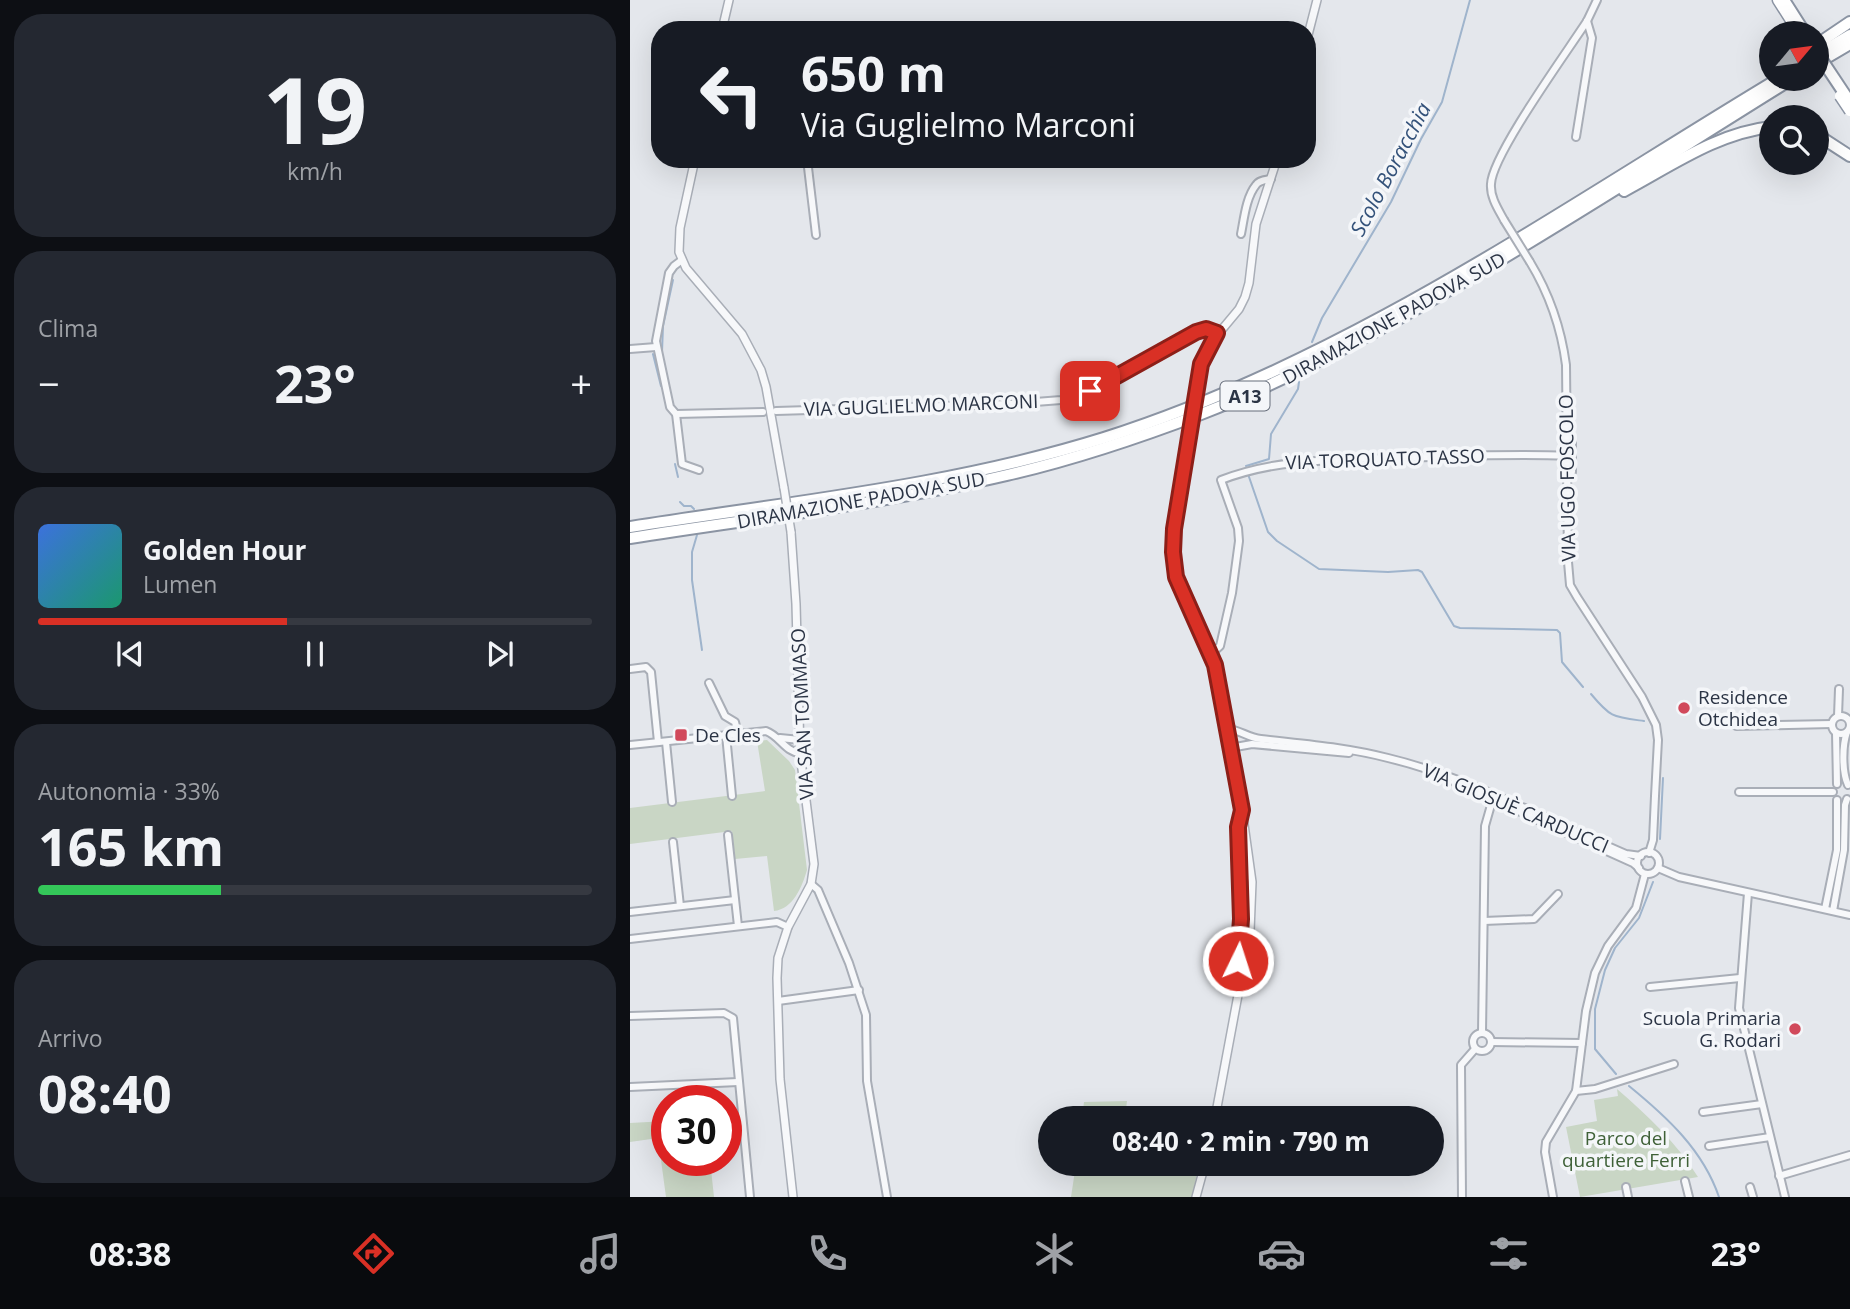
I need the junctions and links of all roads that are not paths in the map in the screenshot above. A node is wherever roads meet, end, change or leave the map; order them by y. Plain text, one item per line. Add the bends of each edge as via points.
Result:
1 (729, 0) edge
2 (1317, 0) edge
3 (1597, 0) edge
4 (1782, 3) edge
5 (724, 21) edge
6 (1312, 21) edge
7 (1792, 21) edge
8 (1796, 21) edge
9 (1587, 22) junction
10 (1850, 22) edge
11 (1850, 35) edge
12 (1829, 36) edge
13 (1850, 44) edge
14 (1829, 49) edge
15 (1829, 53) edge
16 (1829, 75) edge
17 (1829, 78) edge
18 (1759, 87) edge
19 (1759, 90) edge
20 (1773, 91) edge
21 (1748, 97) junction
22 (1850, 102) edge
23 (1850, 111) edge
24 (1759, 129) edge
25 (1576, 137) dead end
26 (1829, 142) edge
27 (1850, 156) edge
28 (693, 168) edge
29 (808, 168) edge
30 (1274, 168) edge
31 (1271, 179) junction
32 (1554, 228) junction
33 (1241, 234) dead end
34 (816, 235) dead end
35 (682, 260) junction
36 (1217, 333) junction
37 (656, 347) junction
38 (630, 349) edge
39 (776, 411) dead end
40 (763, 412) dead end
41 (676, 414) junction
42 (1572, 442) dead end
43 (1567, 456) junction
44 (699, 470) dead end
45 (1567, 473) junction
46 (630, 527) edge
47 (630, 538) edge
48 (1211, 654) junction
49 (630, 669) edge
50 (709, 683) dead end
51 (1839, 689) dead end
52 (1838, 716) junction
53 (1832, 724) junction
54 (1736, 726) dead end
55 (1226, 729) junction
56 (1847, 732) junction
57 (1836, 733) junction
58 (737, 734) junction
59 (726, 735) junction
60 (780, 738) junction
61 (800, 740) junction
62 (662, 742) junction
63 (630, 745) edge
64 (1230, 748) junction
65 (800, 753) junction
66 (1837, 784) junction
67 (1849, 787) edge
68 (1739, 792) dead end
69 (1833, 792) junction
70 (732, 796) dead end
71 (1493, 797) junction
72 (1849, 797) edge
73 (1837, 800) junction
74 (672, 802) dead end
75 (1242, 810) junction
76 (728, 835) dead end
77 (673, 842) dead end
78 (1649, 853) junction
79 (1641, 856) junction
80 (1639, 868) junction
81 (1658, 868) junction
82 (1645, 874) junction
83 (811, 884) junction
84 (1748, 893) junction
85 (1558, 894) dead end
86 (735, 900) junction
87 (680, 906) junction
88 (1829, 910) junction
89 (630, 912) edge
90 (1850, 915) edge
91 (1484, 921) junction
92 (738, 926) junction
93 (788, 927) junction
94 (630, 939) edge
95 (1244, 968) junction
96 (1740, 978) junction
97 (1650, 986) dead end
98 (859, 990) junction
99 (778, 1001) junction
100 (630, 1016) edge
101 (1482, 1032) junction
102 (1491, 1042) junction
103 (1582, 1043) junction
104 (1475, 1049) junction
105 (1674, 1064) dead end
106 (738, 1082) junction
107 (630, 1087) edge
108 (1576, 1091) junction
109 (1762, 1104) junction
110 (1217, 1106) edge
111 (1703, 1112) dead end
112 (1770, 1137) junction
113 (1709, 1146) dead end
114 (1850, 1155) edge
115 (1202, 1176) edge
116 (1779, 1176) junction
117 (1685, 1181) dead end
118 (1626, 1187) dead end
119 (1750, 1187) dead end
120 (750, 1197) edge
121 (793, 1197) edge
122 (887, 1197) edge
123 (1196, 1197) edge
124 (1462, 1197) edge
125 (1553, 1197) edge
126 (1628, 1197) edge
127 (1689, 1197) edge
128 (1753, 1197) edge
129 (1784, 1197) edge

1 - 5 street
2 - 6 street
3 - 9 street
4 - 7 highway
4 - 8 highway
9 - 25 street via 1592,38
9 - 43 street, VIA UGO FOSCOLO, bridge via 1500,156 1491,184 1503,220 1530,262 1562,334
10 - 12 highway
11 - 14 highway
13 - 15 highway
16 - 22 highway, bridge
17 - 23 highway, bridge
18 - 21 highway
19 - 21 highway, DIRAMAZIONE PADOVA SUD / A13
20 - 32 highway, DIRAMAZIONE PADOVA SUD / A13
21 - 46 highway, DIRAMAZIONE PADOVA SUD / A13 via 1485,258 1341,339 1194,406 1104,438 1008,464
24 - 32 highway via 1715,141
26 - 27 highway
28 - 35 street, VIA SAN TOMMASO via 680,228
29 - 34 street
30 - 31 street
31 - 33 street via 1255,185
31 - 36 street via 1256,225 1245,297
32 - 47 highway, DIRAMAZIONE PADOVA SUD / A13 via 1388,326 1281,381 1110,446 1008,475 915,493
35 - 37 street via 669,273
35 - 61 street, VIA SAN TOMMASO, bridge via 742,334 766,387 790,532
36 - 39 street, VIA GUGLIELMO MARCONI via 1196,332 1106,383 1061,400
36 - 48 street, bridge via 1204,355 1196,385 1174,529 1174,565 1181,592
37 - 38 street
37 - 41 street via 670,407
40 - 41 street
41 - 44 street via 682,464
42 - 45 street via 1572,472
43 - 45 street, VIA UGO FOSCOLO
43 - 48 street, VIA TORQUATO TASSO via 1324,460 1274,464 1221,480 1239,541 1220,646
45 - 78 street, VIA UGO FOSCOLO via 1570,585 1656,725
48 - 55 street
49 - 62 street via 646,667 651,672
50 - 58 street via 725,716 736,722
51 - 52 street
52 - 53 street
52 - 56 street via 1848,719
53 - 54 street
53 - 57 street
55 - 64 street
55 - 71 street, VIA GIOSUÈ CARDUCCI via 1252,738 1390,758 1438,772
56 - 57 street
56 - 67 street via 1845,777
57 - 66 street
58 - 59 street
58 - 60 street via 766,731
59 - 62 street
59 - 70 street
60 - 61 street
60 - 65 street via 789,750
61 - 65 street, VIA SAN TOMMASO
62 - 63 street
62 - 74 street
64 - 71 street, VIA GIOSUÈ CARDUCCI via 1246,743 1358,755 1445,778
64 - 75 street
65 - 83 street, VIA SAN TOMMASO via 814,864
66 - 67 street
66 - 69 street
68 - 69 street
69 - 73 street
71 - 79 street, VIA GIOSUÈ CARDUCCI via 1626,854
71 - 80 street, VIA GIOSUÈ CARDUCCI
71 - 91 street via 1485,826
72 - 73 street
72 - 88 street via 1844,805 1844,850
73 - 88 street via 1838,850
75 - 95 street via 1252,882
75 - 95 street via 1238,827 1238,961
76 - 86 street
77 - 87 street
78 - 79 street
78 - 81 street via 1657,858
79 - 80 street
80 - 82 street
81 - 82 street
81 - 84 street
82 - 103 street via 1636,908 1595,972
83 - 93 street
83 - 98 street via 818,890
84 - 88 street
84 - 96 street
85 - 91 street via 1534,919
86 - 87 street
86 - 92 street
87 - 89 street
88 - 90 street
91 - 101 street
92 - 93 street via 778,922
92 - 94 street
93 - 99 street via 778,958
95 - 110 street
96 - 97 street
96 - 109 street via 1740,1018
98 - 99 street
98 - 122 street via 866,1015 867,1081
99 - 121 street via 779,1079
100 - 106 street via 729,1014 735,1024
101 - 102 street
101 - 104 street via 1473,1038
102 - 103 street
102 - 104 street via 1485,1051
103 - 108 street
104 - 124 street via 1461,1065
105 - 108 street
106 - 107 street
106 - 120 street
108 - 125 street via 1546,1142
109 - 111 street
109 - 112 street
112 - 113 street
112 - 116 street
114 - 116 street
115 - 123 street
116 - 129 street
117 - 127 street
118 - 126 street
119 - 128 street

